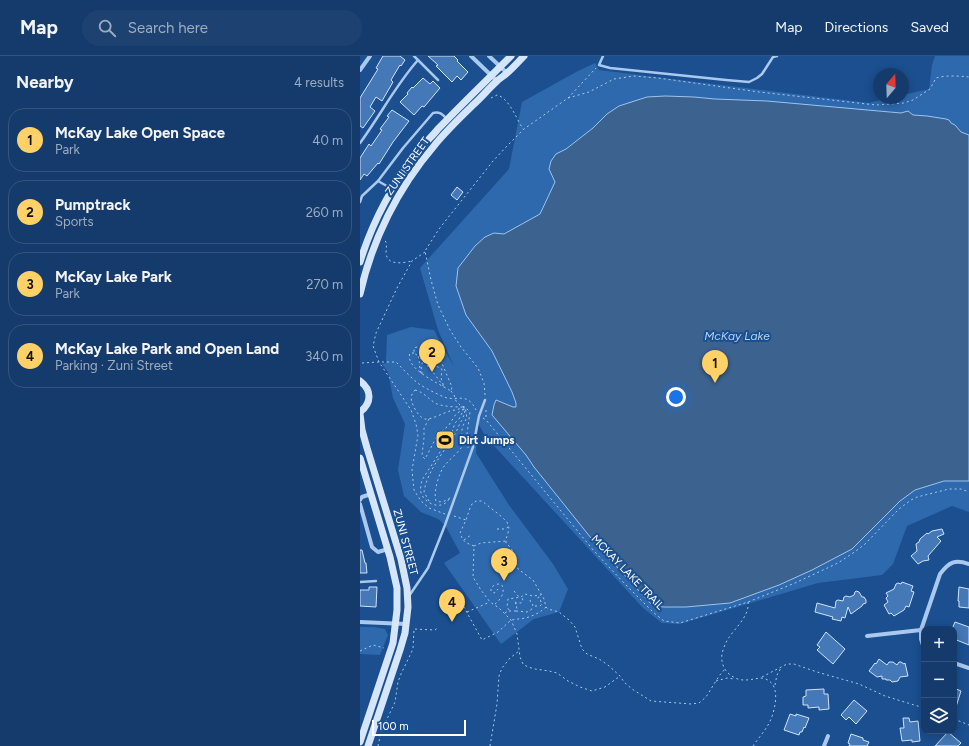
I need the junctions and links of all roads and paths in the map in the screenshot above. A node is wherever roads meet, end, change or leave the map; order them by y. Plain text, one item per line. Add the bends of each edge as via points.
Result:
1 (370, 56) edge
2 (414, 56) edge
3 (471, 56) edge
4 (489, 56) edge
5 (511, 56) edge
6 (524, 56) edge
7 (603, 56) edge
8 (777, 56) edge
9 (418, 60) junction
10 (599, 65) junction
11 (500, 67) junction
12 (360, 70) edge
13 (507, 73) junction
14 (969, 77) edge
15 (494, 78) junction
16 (438, 80) dead end
17 (491, 98) dead end
18 (568, 98) junction
19 (448, 120) junction
20 (524, 129) junction
21 (360, 143) edge
22 (378, 181) junction
23 (392, 189) junction
24 (360, 202) edge
25 (384, 240) dead end
26 (425, 251) junction
27 (412, 261) junction
28 (360, 262) edge
29 (360, 294) edge
30 (414, 353) junction
31 (438, 354) junction
32 (418, 356) junction
33 (425, 356) junction
34 (423, 360) junction
35 (379, 362) junction
36 (362, 363) dead end
37 (428, 367) junction
38 (422, 374) junction
39 (360, 381) edge
40 (444, 387) junction
41 (451, 391) junction
42 (455, 398) junction
43 (485, 400) junction
44 (465, 407) junction
45 (360, 413) edge
46 (479, 416) junction
47 (429, 419) junction
48 (486, 420) junction
49 (468, 448) dead end
50 (360, 458) edge
51 (969, 492) edge
52 (371, 494) junction
53 (360, 500) edge
54 (430, 502) junction
55 (360, 504) edge
56 (449, 515) junction
57 (466, 520) junction
58 (508, 526) junction
59 (497, 529) dead end
60 (471, 535) dead end
61 (463, 540) junction
62 (506, 542) junction
63 (474, 546) junction
64 (388, 549) junction
65 (969, 564) edge
66 (376, 581) dead end
67 (360, 582) edge
68 (498, 589) dead end
69 (514, 591) dead end
70 (529, 595) junction
71 (522, 596) junction
72 (533, 596) junction
73 (539, 596) junction
74 (531, 597) junction
75 (407, 598) junction
76 (515, 599) junction
77 (490, 602) junction
78 (748, 602) junction
79 (450, 603) dead end
80 (521, 603) junction
81 (516, 604) junction
82 (524, 604) dead end
83 (532, 604) junction
84 (495, 605) junction
85 (546, 607) junction
86 (509, 609) junction
87 (517, 610) junction
88 (466, 612) junction
89 (528, 612) junction
90 (505, 613) junction
91 (530, 617) junction
92 (511, 620) junction
93 (360, 622) edge
94 (396, 624) junction
95 (406, 624) junction
96 (922, 626) edge
97 (439, 627) dead end
98 (921, 630) edge
99 (867, 636) dead end
100 (385, 648) dead end
101 (519, 650) junction
102 (360, 651) edge
103 (957, 664) edge
104 (781, 667) junction
105 (969, 668) edge
106 (725, 669) junction
107 (620, 676) junction
108 (760, 678) junction
109 (738, 680) junction
110 (716, 681) junction
111 (774, 686) junction
112 (921, 707) edge
113 (957, 720) edge
114 (969, 725) edge
115 (828, 736) dead end
116 (360, 742) edge
117 (368, 746) edge
118 (378, 746) edge
119 (490, 746) edge
120 (753, 746) edge
121 (824, 746) edge

1 - 12 street
2 - 9 lane
3 - 15 street
4 - 11 street
5 - 11 main road, ZUNI STREET
6 - 13 main road, ZUNI STREET
7 - 10 lane
8 - 10 lane via 773,57 762,74 749,82
9 - 16 lane
9 - 21 lane via 397,86
10 - 18 path
11 - 13 street
11 - 15 main road, ZUNI STREET
13 - 15 main road, ZUNI STREET
14 - 18 path via 936,78 930,89 913,100 886,105 634,76 614,79 589,92
15 - 19 main road, ZUNI STREET
15 - 29 main road, ZUNI STREET via 435,144 407,182 379,235
17 - 20 path via 501,96 512,108
18 - 20 path
19 - 22 lane via 440,113 433,112
19 - 23 main road, ZUNI STREET via 416,153
20 - 26 path via 493,161 439,229
22 - 23 lane
22 - 24 lane via 362,196
23 - 28 main road, ZUNI STREET via 372,228
25 - 27 path via 389,260 400,263
26 - 27 path
26 - 43 path via 438,305 450,330 478,368 484,382
27 - 35 path via 376,333 373,346
30 - 31 path via 417,346 434,348
30 - 32 path
30 - 38 path via 410,353 409,356 412,365
31 - 33 path
31 - 41 path via 452,387
32 - 33 path
32 - 34 path
32 - 38 path
33 - 34 path
34 - 37 path
34 - 38 path
35 - 36 path, MCKAY LAKE TRAIL
35 - 42 path, MCKAY LAKE TRAIL via 396,362 419,384 446,398
35 - 56 path via 411,410 416,424 418,435 412,470 414,490 429,508
37 - 40 path
37 - 40 path via 430,362 442,368 441,378
38 - 40 path
39 - 45 main road via 368,390 369,400
40 - 41 path
41 - 42 path
42 - 44 path via 456,402
42 - 46 path, MCKAY LAKE TRAIL via 467,399 474,405
43 - 46 lane
43 - 48 path
44 - 47 path
44 - 47 path via 436,404 416,390 411,397 413,406 420,416
44 - 47 path via 437,436 425,459 422,455 424,428
44 - 49 path via 470,412
44 - 54 path via 465,415 459,427 432,469 427,482 424,492
44 - 54 path via 451,435 422,480 421,492
44 - 54 path via 468,415 462,430 464,444 443,467 435,492 436,501 442,502 450,498 439,506
45 - 75 main road, ZUNI STREET via 367,448 401,559
46 - 48 path, MCKAY LAKE TRAIL
46 - 56 lane via 473,447
48 - 78 path, MCKAY LAKE TRAIL via 594,551 624,584 664,621 680,623
50 - 52 main road, ZUNI STREET
51 - 78 path, MCKAY LAKE TRAIL via 949,489 917,497 899,509 865,544 848,557
52 - 53 street
52 - 64 main road, ZUNI STREET
55 - 64 street via 372,547 378,552
56 - 57 path
56 - 75 lane via 428,568
57 - 58 path via 472,504 482,501 502,517
57 - 61 path via 460,533
58 - 59 path via 505,529
58 - 62 path
60 - 61 path
61 - 63 path
62 - 63 path via 481,543
62 - 73 path via 514,554 518,569 533,580
63 - 77 path via 473,577
64 - 94 main road, ZUNI STREET via 397,588
65 - 96 street via 952,563 945,567 940,574
66 - 67 lane
68 - 84 path via 494,593 491,588 495,584 500,584 504,589
69 - 71 path
70 - 71 path
70 - 72 path
70 - 74 path
71 - 76 path
71 - 80 path
72 - 73 path
72 - 74 path
73 - 83 path via 542,604
73 - 85 path
74 - 83 path via 529,599
75 - 95 main road, ZUNI STREET
76 - 81 path
76 - 86 path via 508,599
77 - 84 path
77 - 88 path
78 - 106 path via 746,614 723,648 722,664
79 - 88 path via 459,598
80 - 81 path
80 - 82 path
81 - 87 path
83 - 89 path
84 - 90 path
85 - 91 path
85 - 107 path via 559,612 569,620 575,628 582,649 587,654 608,665
86 - 87 path
86 - 90 path
87 - 89 path
88 - 92 path via 482,640 498,632
89 - 91 path
90 - 92 path
91 - 92 path
92 - 101 path via 518,634
93 - 94 street
94 - 95 street
94 - 116 main road, ZUNI STREET via 393,643
95 - 117 main road, ZUNI STREET via 400,650
97 - 118 path via 435,630 414,629 413,649 398,682 395,702 380,732
98 - 99 street
100 - 102 path via 373,645
101 - 107 path via 523,664 528,667 557,673 568,681 592,691 605,687
101 - 119 path via 502,668 499,676 498,704
103 - 105 street
104 - 108 path
104 - 111 path
104 - 112 path via 794,664
106 - 109 path
106 - 110 path
107 - 110 path via 632,689 651,701 692,704 706,697
108 - 109 path
108 - 111 path via 769,680
109 - 110 path via 727,678
111 - 120 path via 775,706 771,719
113 - 114 path
115 - 121 street

